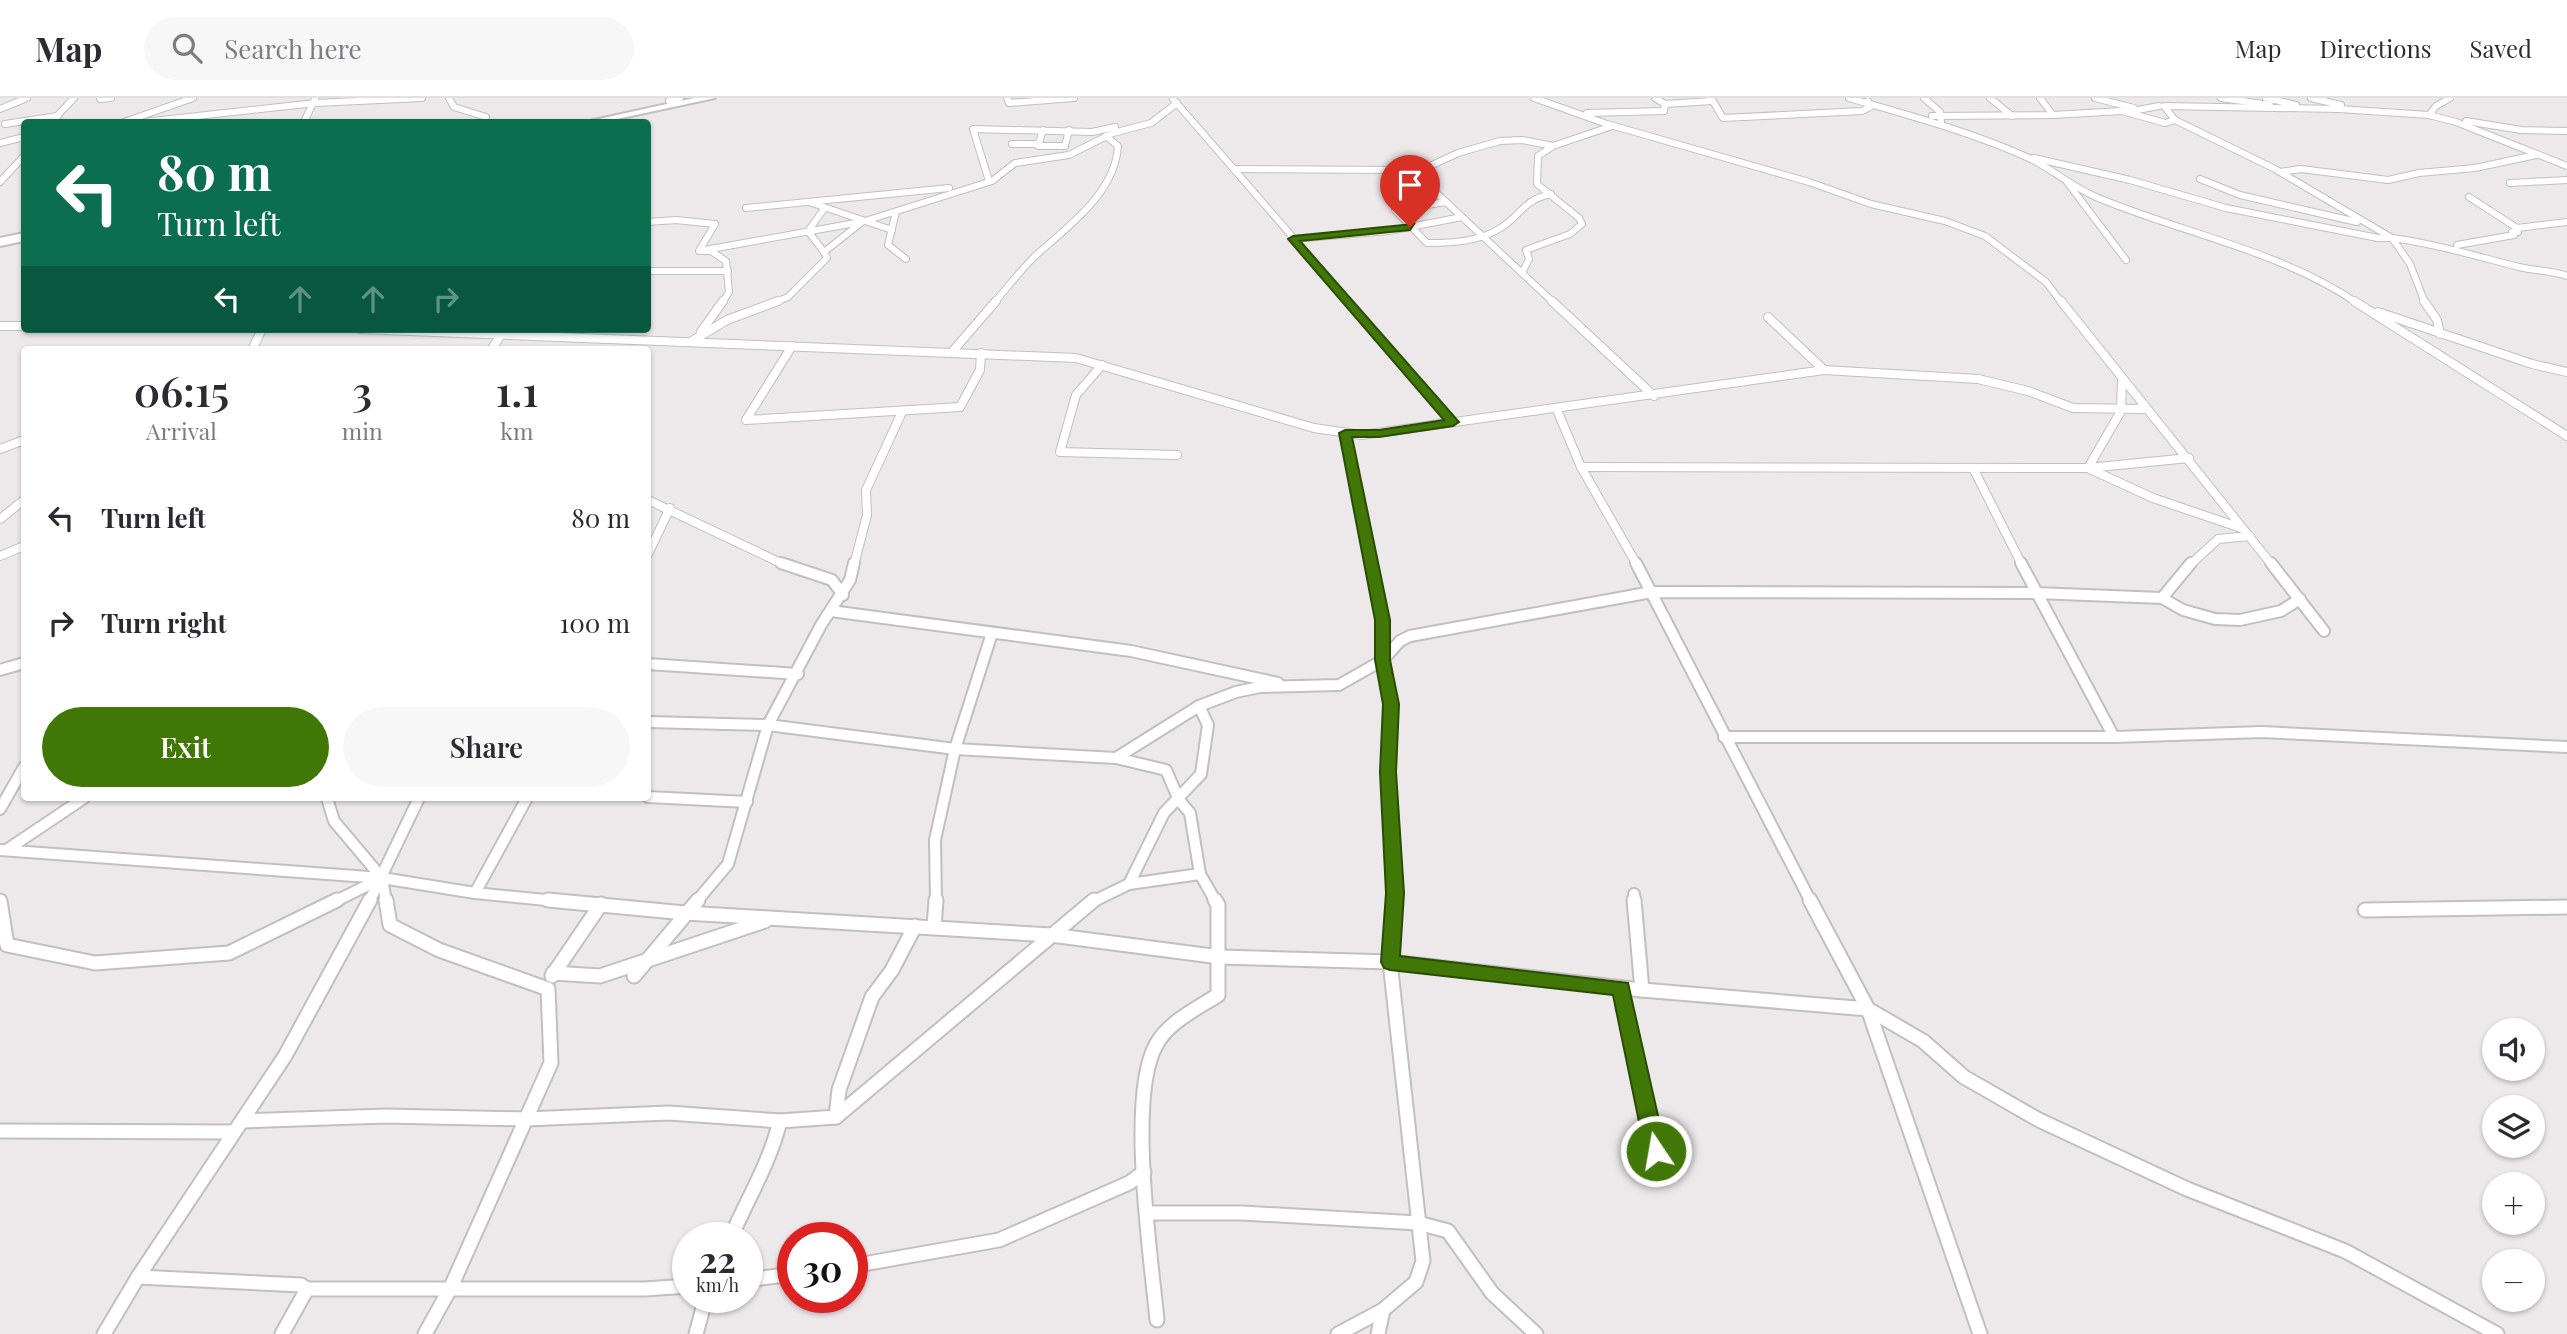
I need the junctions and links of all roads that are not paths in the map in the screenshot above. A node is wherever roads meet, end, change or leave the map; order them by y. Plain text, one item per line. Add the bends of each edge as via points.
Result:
1 (27, 98) edge
2 (74, 98) edge
3 (111, 98) edge
4 (193, 98) edge
5 (422, 98) edge
6 (449, 98) edge
7 (710, 98) edge
8 (1007, 98) edge
9 (1074, 98) edge
10 (1534, 98) edge
11 (1655, 98) edge
12 (1849, 98) edge
13 (1924, 98) edge
14 (1990, 98) edge
15 (2040, 98) edge
16 (2095, 98) edge
17 (2152, 98) edge
18 (2221, 98) edge
19 (2266, 98) edge
20 (2311, 98) edge
21 (2450, 98) edge
22 (100, 99) edge
23 (1712, 99) edge
24 (314, 101) edge
25 (672, 101) edge
26 (1175, 101) edge
27 (1868, 102) junction
28 (1665, 104) junction
29 (2162, 106) junction
30 (0, 109) edge
31 (2334, 109) junction
32 (2286, 110) junction
33 (2122, 111) junction
34 (2140, 111) junction
35 (1576, 113) junction
36 (2378, 113) junction
37 (2053, 115) junction
38 (2429, 115) junction
39 (58, 116) junction
40 (2012, 116) junction
41 (486, 117) dead end
42 (37, 119) edge
43 (54, 119) edge
44 (133, 119) edge
45 (167, 119) edge
46 (305, 119) edge
47 (602, 119) edge
48 (1941, 120) junction
49 (2175, 120) junction
50 (21, 121) edge
51 (1153, 122) junction
52 (2, 124) edge
53 (1613, 126) junction
54 (1016, 129) junction
55 (1044, 130) junction
56 (1069, 130) junction
57 (2567, 131) edge
58 (1106, 136) junction
59 (21, 138) edge
60 (0, 143) edge
61 (1039, 144) junction
62 (1553, 146) junction
63 (2539, 155) junction
64 (2248, 157) junction
65 (2027, 158) junction
66 (21, 159) edge
67 (2567, 166) edge
68 (1235, 169) junction
69 (2301, 169) junction
70 (2280, 172) junction
71 (1415, 173) junction
72 (2200, 179) dead end
73 (2567, 180) edge
74 (989, 181) junction
75 (0, 182) edge
76 (2067, 182) junction
77 (2510, 183) dead end
78 (976, 185) junction
79 (1551, 194) junction
80 (2469, 197) dead end
81 (810, 202) junction
82 (1446, 202) junction
83 (746, 208) dead end
84 (824, 209) junction
85 (896, 212) junction
86 (1462, 217) junction
87 (651, 222) edge
88 (864, 222) junction
89 (2567, 222) edge
90 (1410, 227) junction
91 (2376, 227) junction
92 (2517, 228) junction
93 (892, 230) junction
94 (808, 231) junction
95 (1483, 237) junction
96 (21, 238) edge
97 (2392, 238) junction
98 (1293, 239) junction
99 (0, 242) edge
100 (2436, 244) junction
101 (21, 245) edge
102 (0, 249) edge
103 (699, 251) junction
104 (824, 252) junction
105 (906, 259) dead end
106 (2126, 260) dead end
107 (651, 271) edge
108 (728, 271) junction
109 (1522, 273) junction
110 (2567, 276) edge
111 (2365, 308) junction
112 (1768, 317) dead end
113 (0, 326) edge
114 (21, 326) edge
115 (531, 333) edge
116 (2440, 334) junction
117 (695, 339) junction
118 (792, 346) junction
119 (952, 352) junction
120 (981, 353) junction
121 (1101, 365) junction
122 (1824, 370) junction
123 (2567, 372) edge
124 (2122, 379) junction
125 (1654, 396) junction
126 (2145, 409) junction
127 (1556, 410) junction
128 (2121, 411) junction
129 (902, 412) junction
130 (1453, 422) junction
131 (1345, 433) junction
132 (2567, 436) edge
133 (21, 441) edge
134 (0, 444) edge
135 (11, 445) junction
136 (21, 447) edge
137 (0, 449) edge
138 (1177, 455) dead end
139 (2189, 458) junction
140 (1581, 467) junction
141 (2088, 468) junction
142 (1974, 470) junction
143 (651, 501) edge
144 (21, 502) edge
145 (670, 508) junction
146 (0, 519) edge
147 (2247, 533) junction
148 (21, 547) edge
149 (651, 548) edge
150 (0, 556) edge
151 (1652, 592) junction
152 (2036, 593) junction
153 (843, 595) junction
154 (2162, 598) junction
155 (2300, 599) junction
156 (831, 611) junction
157 (2324, 631) dead end
158 (992, 633) junction
159 (1383, 660) junction
160 (21, 664) edge
161 (651, 664) edge
162 (0, 670) edge
163 (798, 674) junction
164 (1298, 687) junction
165 (1199, 706) junction
166 (651, 722) edge
167 (768, 725) junction
168 (1724, 737) junction
169 (2114, 737) junction
170 (2567, 747) edge
171 (955, 749) junction
172 (1116, 758) junction
173 (21, 772) edge
174 (651, 797) edge
175 (1179, 800) junction
176 (79, 801) edge
177 (328, 801) edge
178 (418, 801) edge
179 (525, 801) edge
180 (747, 802) junction
181 (0, 809) edge
182 (4, 849) edge
183 (1200, 874) junction
184 (382, 878) junction
185 (1129, 884) junction
186 (475, 892) junction
187 (1634, 894) dead end
188 (0, 901) edge
189 (601, 904) junction
190 (2567, 907) edge
191 (2365, 909) dead end
192 (685, 914) junction
193 (774, 918) junction
194 (915, 926) junction
195 (934, 927) junction
196 (1051, 935) junction
197 (1220, 957) junction
198 (648, 959) junction
199 (1390, 962) junction
200 (553, 973) junction
201 (634, 975) dead end
202 (1622, 988) junction
203 (548, 989) junction
204 (1642, 990) junction
205 (1868, 1009) junction
206 (836, 1116) junction
207 (526, 1119) junction
208 (780, 1121) junction
209 (238, 1126) junction
210 (0, 1131) edge
211 (1656, 1151) dead end
212 (1144, 1172) junction
213 (1149, 1213) junction
214 (738, 1222) edge
215 (1418, 1223) junction
216 (868, 1263) edge
217 (138, 1277) junction
218 (451, 1287) junction
219 (672, 1287) edge
220 (307, 1289) junction
221 (1383, 1310) junction
222 (702, 1313) edge
223 (1157, 1320) dead end
224 (2493, 1333) edge
225 (104, 1334) edge
226 (282, 1334) edge
227 (425, 1334) edge
228 (696, 1334) edge
229 (1338, 1334) edge
230 (1378, 1334) edge
231 (1535, 1334) edge
232 (1980, 1334) edge

1 - 30 street
2 - 39 street
3 - 22 street
4 - 44 street
5 - 24 street
6 - 41 street via 454,107
7 - 25 highway
8 - 9 street via 1010,103
10 - 35 street
11 - 28 street
12 - 27 street
13 - 48 street via 1937,108
14 - 40 street
15 - 37 street
16 - 34 street
17 - 29 street
18 - 32 street
19 - 31 street
20 - 36 street
21 - 38 street
23 - 27 street via 1723,118 1862,111 1870,107
23 - 28 street
24 - 45 street
24 - 46 street
25 - 47 highway
26 - 51 street
26 - 68 street
27 - 48 street
28 - 35 street via 1664,111
29 - 32 street
29 - 34 street
29 - 49 street
31 - 32 street
31 - 36 street
33 - 34 street
33 - 37 street
33 - 49 street via 2165,123
35 - 53 street
36 - 38 street
37 - 40 street
38 - 57 street via 2521,130
38 - 63 street
39 - 42 street
39 - 43 street
40 - 48 street
48 - 65 street
49 - 64 street
50 - 52 street
51 - 56 street via 1092,132
51 - 58 street
53 - 62 street
53 - 124 street via 1985,236 2046,282
54 - 55 street
54 - 61 street via 1011,146
54 - 74 street via 973,129
55 - 56 street
55 - 61 street
56 - 61 street via 1065,146
58 - 74 street via 1069,155 1016,163
58 - 119 street via 1118,146 1119,155 1099,195 1071,227 1032,259
59 - 60 street
62 - 71 street via 1500,141 1465,150
62 - 79 street via 1538,156 1537,184
63 - 67 street
63 - 69 street via 2388,180
64 - 69 street
64 - 70 street
65 - 76 street
65 - 97 street via 2130,180 2226,208
66 - 75 street
68 - 71 street
68 - 98 street
69 - 70 street
70 - 91 street
71 - 82 street
72 - 91 street via 2256,199
73 - 77 street
74 - 78 street
76 - 106 street
76 - 111 street via 2312,278
78 - 81 street
78 - 85 street
79 - 95 street via 1528,198 1511,221
79 - 109 street via 1582,225 1526,250 1529,259
80 - 92 street
81 - 83 street
81 - 84 street
82 - 86 street
82 - 90 street via 1395,210
84 - 88 street
84 - 94 street
85 - 88 street
85 - 93 street
86 - 90 street
86 - 95 street
87 - 103 street via 715,224
88 - 93 street
88 - 94 street
88 - 104 street
89 - 92 street
90 - 95 street via 1427,243
90 - 98 street
91 - 97 street
92 - 100 street via 2514,235 2494,236 2473,246
93 - 105 street via 888,245
94 - 103 street
94 - 104 street
95 - 109 street
96 - 99 highway
97 - 100 street
97 - 116 street via 2410,264
98 - 130 street
100 - 110 street
101 - 102 highway
103 - 108 street via 711,251 726,261
104 - 117 street via 827,258 788,297 727,320
107 - 108 street
108 - 117 street via 729,292
109 - 125 street
111 - 116 street
111 - 132 street
112 - 122 street
113 - 114 street
115 - 117 street
116 - 123 street
117 - 118 street
118 - 119 street
118 - 129 street via 746,420
119 - 120 street
120 - 121 street via 1076,358
120 - 129 street via 980,370 960,407
121 - 131 street via 1314,428
121 - 138 street via 1076,395 1060,452
122 - 125 street
122 - 128 street via 1979,379 2073,408
124 - 126 street
124 - 128 street
125 - 127 street
126 - 128 street
126 - 139 street
127 - 130 street
127 - 140 street
128 - 141 street
129 - 153 street via 866,490 864,533
130 - 131 street
131 - 159 street via 1382,620
133 - 135 street
134 - 135 street
135 - 136 street
135 - 137 street
139 - 141 street
139 - 147 street
140 - 142 street
140 - 151 street
141 - 142 street
141 - 147 street
142 - 152 street
143 - 145 street
144 - 146 street
145 - 149 street
145 - 153 street via 783,564 832,580
147 - 154 street via 2218,539
147 - 155 street
148 - 150 street
151 - 152 street
151 - 159 street via 1420,634 1399,641
151 - 168 street
152 - 154 street
152 - 169 street
153 - 156 street
154 - 155 street via 2183,610 2240,620 2281,611
155 - 157 street
156 - 158 street
156 - 163 street
158 - 164 street via 1131,651
158 - 171 street
159 - 164 street via 1339,685
159 - 199 street via 1391,704 1388,772 1395,893
160 - 162 street
161 - 163 street
163 - 167 street
164 - 165 street via 1260,687
165 - 172 street
165 - 175 street via 1208,725 1205,759 1201,774
166 - 167 street
167 - 171 street
167 - 180 street
168 - 169 street
168 - 205 street
169 - 170 street via 2262,733
171 - 172 street
171 - 195 street via 935,839
172 - 175 street via 1166,770
173 - 181 street
174 - 180 street
175 - 183 street via 1190,813
175 - 185 street via 1164,813
176 - 182 street
177 - 184 street via 334,821
178 - 184 street
179 - 186 street
180 - 192 street via 728,864
182 - 184 street
183 - 185 street
183 - 197 street via 1218,905
184 - 186 street
184 - 188 street via 229,953 95,963 7,945
184 - 203 street via 390,925 439,950
184 - 209 street via 285,1056
185 - 196 street via 1096,898
186 - 189 street
187 - 204 street
189 - 192 street
189 - 200 street
190 - 191 street
192 - 193 street
192 - 198 street
193 - 194 street
193 - 198 street
194 - 195 street
194 - 206 street via 872,997 839,1090
195 - 196 street
196 - 197 street
196 - 206 street
197 - 199 street
197 - 212 street via 1218,995 1169,1028 1147,1062
198 - 200 street via 600,976
198 - 201 street
199 - 202 street
199 - 215 street
200 - 203 street
202 - 204 street
202 - 211 street
203 - 207 street via 551,1063
204 - 205 street
205 - 224 street via 1923,1041 1965,1077 2039,1120 2187,1189 2345,1251
205 - 232 street
206 - 208 street
207 - 208 street via 669,1113
207 - 209 street via 386,1116
207 - 218 street
208 - 214 street via 772,1155
209 - 210 street
209 - 217 street
212 - 213 street
212 - 216 street via 1129,1183 999,1240
213 - 215 street
213 - 223 street
215 - 221 street via 1423,1261 1416,1282
215 - 231 street via 1448,1231 1493,1293
217 - 220 street via 301,1285
217 - 225 street
218 - 219 street
218 - 220 street
218 - 227 street
220 - 226 street
221 - 229 street
221 - 230 street
222 - 228 street

